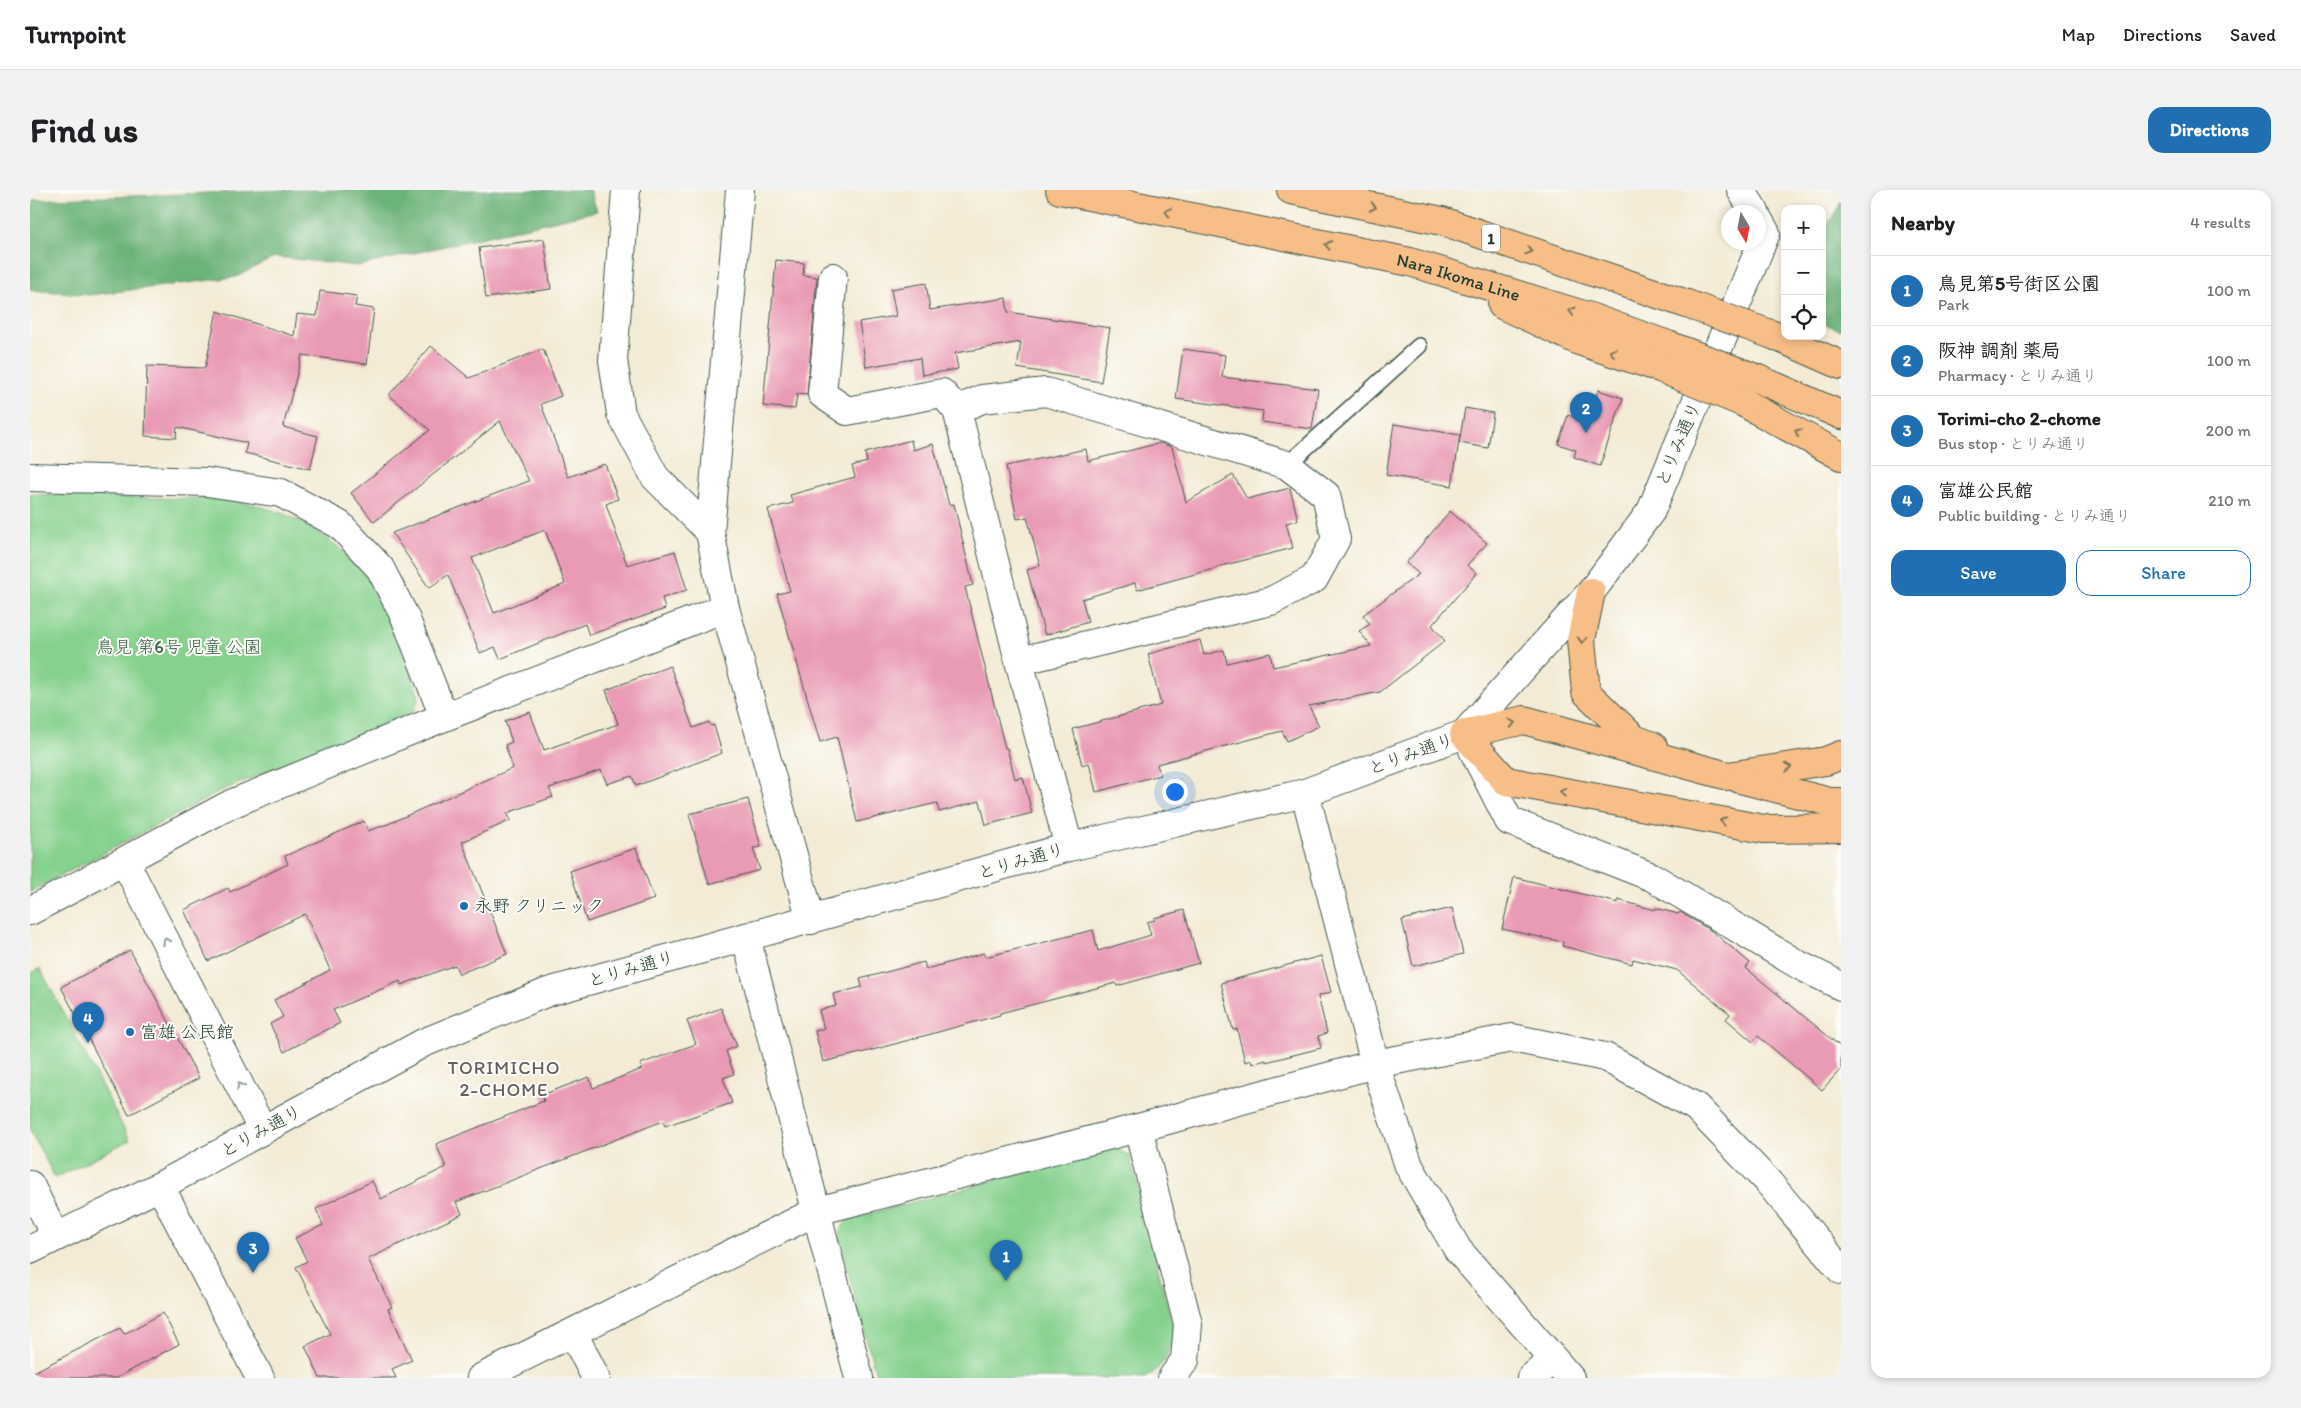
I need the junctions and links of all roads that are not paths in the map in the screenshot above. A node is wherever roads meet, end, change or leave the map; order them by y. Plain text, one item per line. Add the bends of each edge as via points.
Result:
1 (626, 190) edge
2 (740, 190) edge
3 (1060, 190) edge
4 (1291, 190) edge
5 (1742, 190) edge
6 (1751, 205) edge
7 (1759, 250) edge
8 (832, 277) dead end
9 (1773, 335) junction
10 (1418, 346) dead end
11 (1664, 356) junction
12 (1841, 358) edge
13 (1841, 365) edge
14 (957, 410) junction
15 (1841, 415) edge
16 (1841, 456) edge
17 (1287, 465) junction
18 (30, 477) edge
19 (710, 532) junction
20 (1591, 592) junction
21 (725, 608) junction
22 (1019, 661) junction
23 (444, 717) junction
24 (1464, 734) junction
25 (1841, 755) edge
26 (1728, 776) junction
27 (1305, 793) junction
28 (1841, 802) edge
29 (1841, 828) edge
30 (1764, 829) junction
31 (1069, 847) junction
32 (1841, 848) edge
33 (125, 862) junction
34 (30, 911) edge
35 (811, 920) junction
36 (746, 937) junction
37 (1841, 986) edge
38 (1375, 1064) junction
39 (1138, 1128) junction
40 (262, 1129) junction
41 (30, 1185) edge
42 (160, 1186) junction
43 (817, 1211) junction
44 (56, 1237) junction
45 (30, 1250) edge
46 (1841, 1270) edge
47 (573, 1333) junction
48 (1561, 1368) edge
49 (260, 1378) edge
50 (481, 1378) edge
51 (596, 1378) edge
52 (860, 1378) edge
53 (1172, 1378) edge
54 (1531, 1378) edge

1 - 19 street via 613,360 621,414 655,477
2 - 19 street
11 -> 3 main road, Nara Ikoma Line via 1587,316 1410,262
4 -> 9 main road, 1, bridge via 1442,221
5 - 6 street
7 - 20 street, とりみ通り via 1651,511
8 - 14 street via 822,394 847,411 942,393
9 - 12 main road
9 - 13 main road, 1
10 - 17 lane
11 - 15 main road, Nara Ikoma Line, bridge via 1756,378
16 -> 11 main road, bridge
14 - 17 street via 982,399 1046,392
14 - 22 street
17 - 22 street via 1326,495 1336,539 1314,579 1271,602
18 - 23 street via 207,482 281,494 340,525 380,568 405,617
19 - 21 street
20 - 24 street, とりみ通り
20 -> 26 main road via 1580,640 1586,692 1634,739
21 - 23 street
21 - 35 street
22 - 31 street
23 - 33 street via 231,804
24 -> 26 main road via 1524,720
24 - 27 street, とりみ通り
30 -> 24 main road via 1506,781
24 - 37 street via 1509,821 1652,877 1799,966
26 -> 25 main road via 1826,761
26 - 28 main road
27 - 31 street, とりみ通り
27 - 38 street
29 - 30 main road
30 - 32 main road
31 - 35 street, とりみ通り
33 - 34 street
40 -> 33 street
35 - 36 street, とりみ通り
36 - 40 street, とりみ通り via 548,992 423,1043
36 - 43 street
38 - 39 street
38 - 46 street via 1512,1038 1605,1057 1696,1107 1769,1184
38 - 48 street via 1409,1166 1458,1250
39 - 43 street
39 - 53 street via 1188,1324 1186,1360
40 - 42 street, とりみ通り
41 - 44 street
42 - 44 street, とりみ通り
42 - 49 street
43 - 47 street
43 - 52 street
44 - 45 street, とりみ通り
47 - 50 street
47 - 51 street
48 - 54 street

